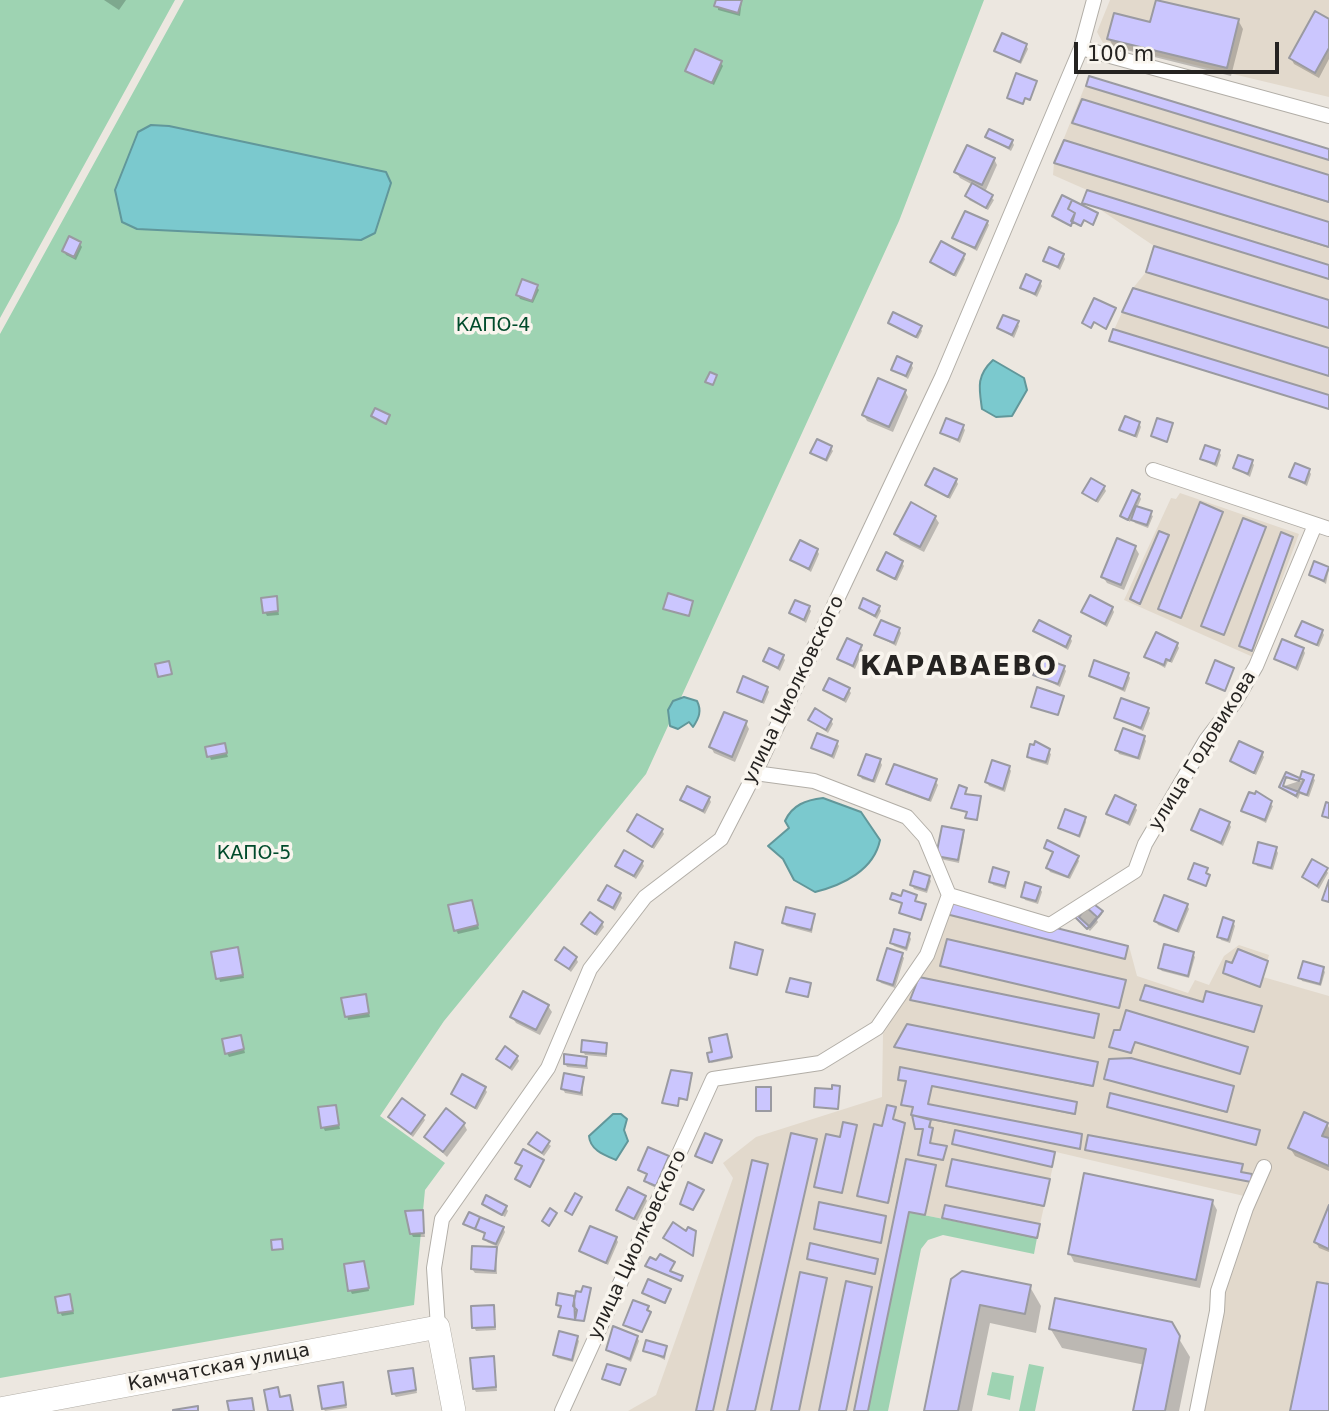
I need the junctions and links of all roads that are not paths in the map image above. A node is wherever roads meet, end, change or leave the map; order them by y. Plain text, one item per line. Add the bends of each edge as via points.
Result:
1 (1094, 0) edge
2 (1081, 48) junction
3 (1329, 116) edge
4 (1153, 470) dead end
5 (1322, 527) edge
6 (755, 773) junction
7 (949, 895) junction
8 (1264, 1167) dead end
9 (438, 1327) junction
10 (0, 1409) edge
11 (454, 1411) edge
12 (562, 1411) edge
13 (1197, 1411) edge

1 - 2 street, улица Циолковского
2 - 3 street
2 - 6 street, улица Циолковского via 942,377
4 - 5 street
5 - 7 street, улица Годовикова via 1256,666 1192,763 1145,844 1135,871 1050,925
6 - 7 street via 814,781 907,817 925,837
6 - 9 street, улица Циолковского via 721,839 645,897 590,969 548,1068 442,1219 434,1268
7 - 12 street, улица Циолковского via 927,956 877,1028 820,1063 713,1079
8 - 13 street via 1218,1291
9 - 10 main road, Камчатская улица
9 - 11 main road

